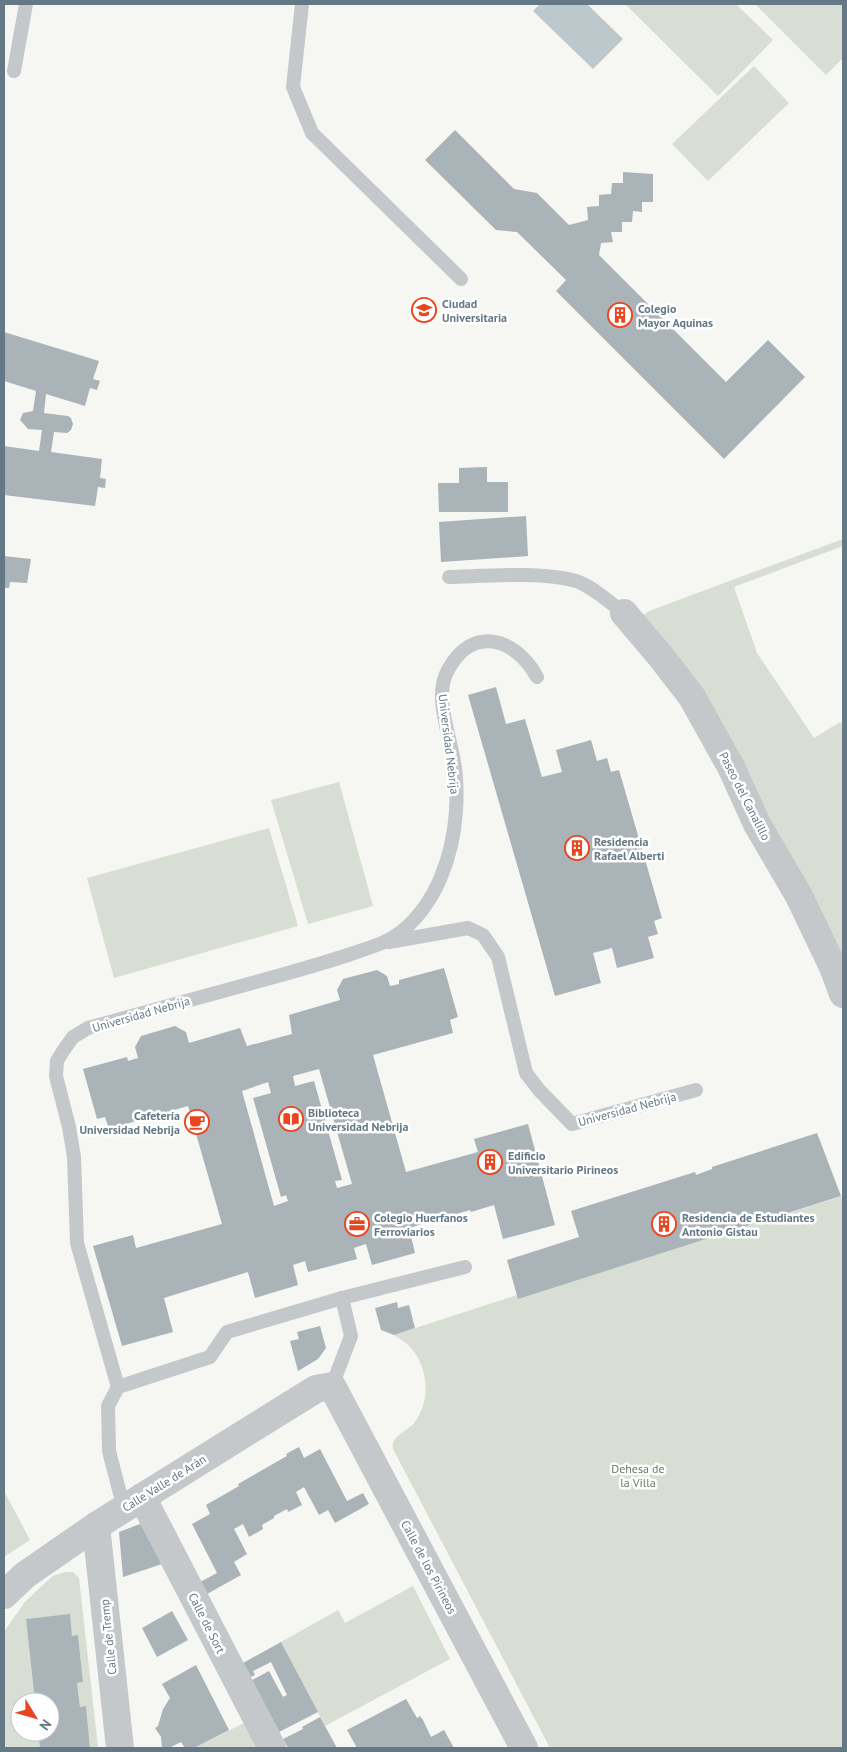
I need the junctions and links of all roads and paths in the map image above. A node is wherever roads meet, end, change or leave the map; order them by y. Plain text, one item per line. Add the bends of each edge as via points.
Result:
1 (26, 4) edge
2 (302, 4) edge
3 (14, 71) dead end
4 (461, 279) dead end
5 (449, 577) dead end
6 (624, 613) joint
7 (537, 677) dead end
8 (387, 942) junction
9 (843, 994) edge
10 (696, 1090) dead end
11 (465, 1267) dead end
12 (342, 1298) junction
13 (332, 1386) junction
14 (118, 1387) junction
15 (133, 1503) junction
16 (96, 1526) junction
17 (4, 1595) edge
18 (120, 1748) edge
19 (272, 1748) edge
20 (524, 1748) edge

1 - 3 lane
2 - 4 lane via 293,87 312,133
5 - 6 lane via 539,576 577,581
6 - 9 street, Paseo del Canalillo via 692,697 731,767 757,824 799,896
7 - 8 lane, Universidad Nebrija via 530,663 517,651 503,642 492,640 466,648 455,657 446,672 441,694 457,785 454,838 439,883 429,901 403,931
8 - 10 lane, Universidad Nebrija via 468,928 483,935 498,957 526,1073 572,1124
8 - 14 lane, Universidad Nebrija via 326,963 88,1028 73,1037 63,1051 57,1061 56,1076 74,1157 77,1243
11 - 12 lane
12 - 13 lane via 351,1336
12 - 14 lane via 227,1332 210,1357
13 - 15 street, Calle Valle de Arán via 316,1389
13 - 20 street, Calle de los Pirineos
14 - 15 lane via 108,1406 109,1451
15 - 16 street, Calle Valle de Arán
15 - 19 street, Calle de Sort
16 - 17 street, Calle Valle de Arán via 25,1574
16 - 18 street, Calle de Tremp

